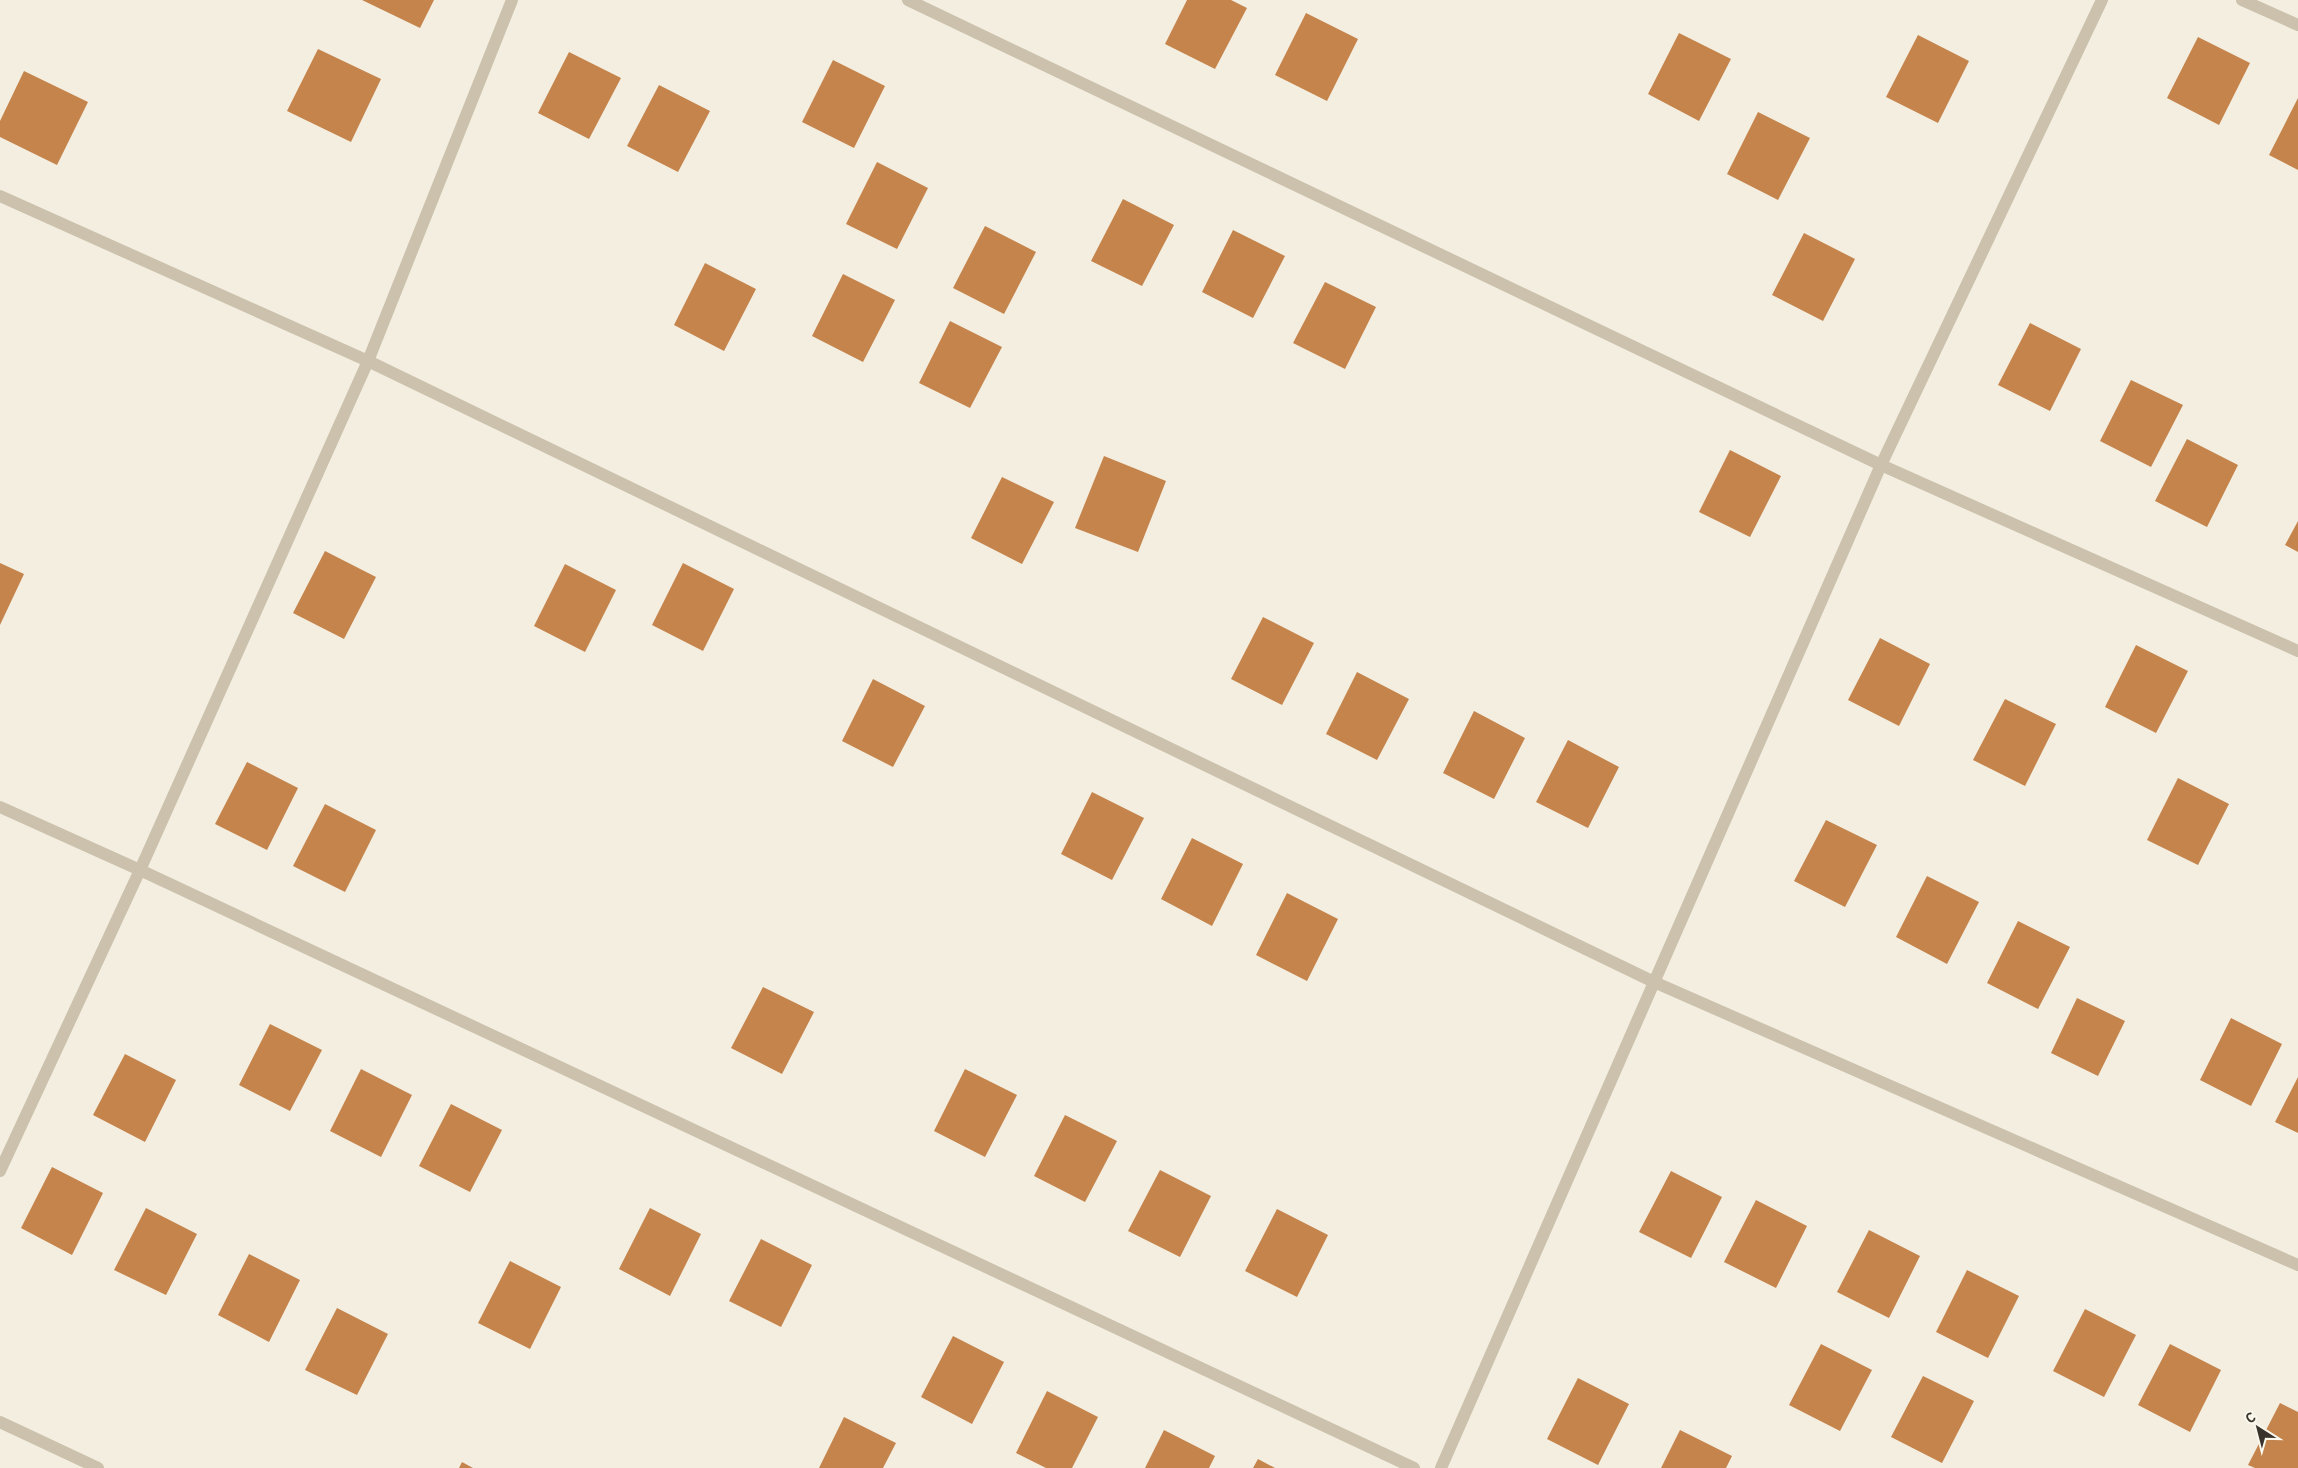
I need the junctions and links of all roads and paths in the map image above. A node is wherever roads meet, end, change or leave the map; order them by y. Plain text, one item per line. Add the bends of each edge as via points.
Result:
1 (512, 0) edge
2 (908, 0) edge
3 (2102, 0) edge
4 (2242, 0) edge
5 (2298, 25) edge
6 (0, 196) edge
7 (368, 361) junction
8 (1881, 465) junction
9 (2298, 650) edge
10 (0, 807) edge
11 (140, 870) junction
12 (1654, 982) junction
13 (0, 1171) edge
14 (2298, 1265) edge
15 (0, 1422) edge
16 (98, 1468) edge
17 (1414, 1468) edge
18 (1441, 1468) edge

1 - 7 street
2 - 8 street
3 - 8 street
4 - 5 street
6 - 7 street
7 - 11 street
7 - 12 street
8 - 9 street
8 - 12 street
10 - 11 street
11 - 13 street
11 - 17 street
12 - 14 street
12 - 18 street
15 - 16 street

